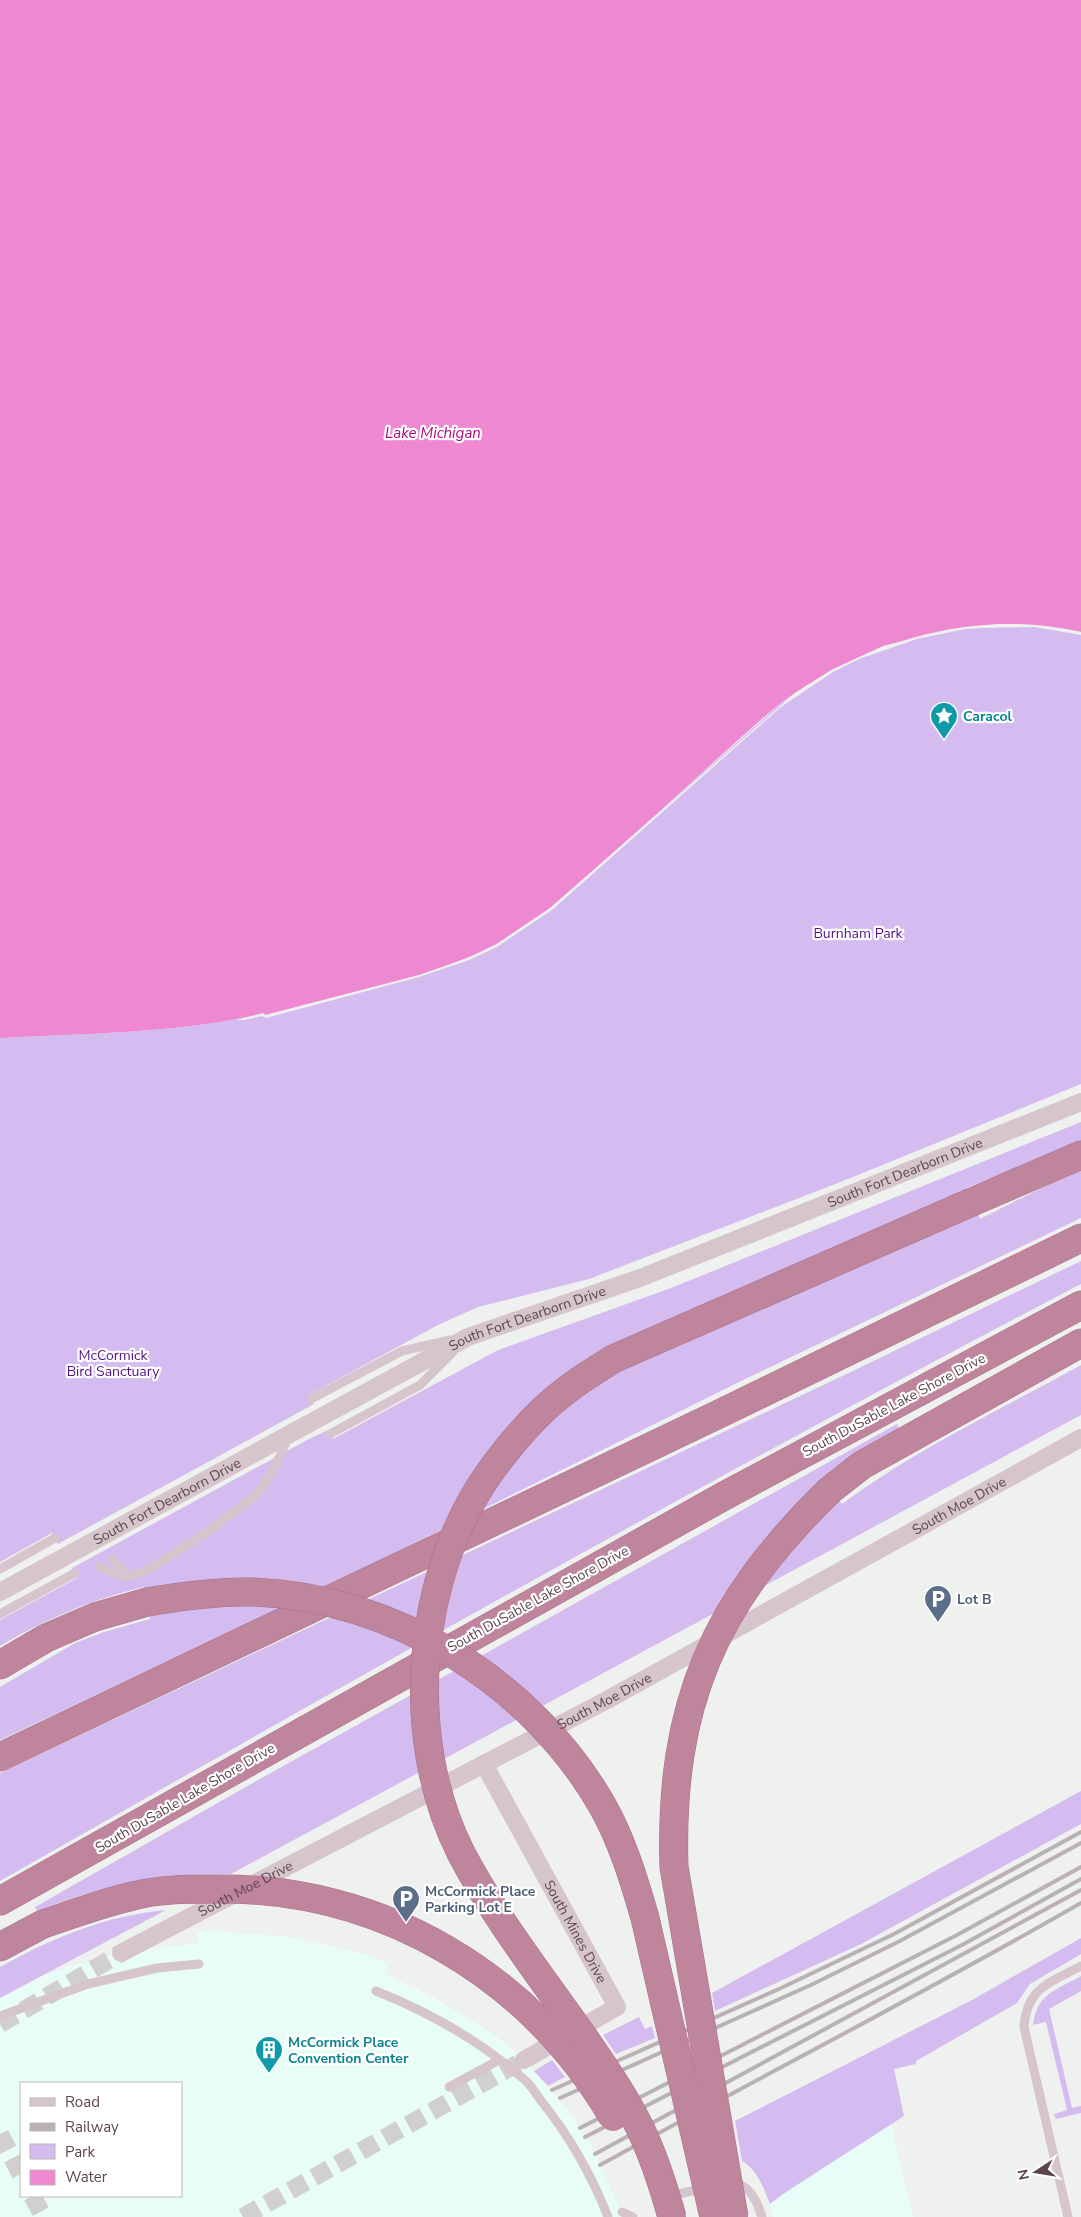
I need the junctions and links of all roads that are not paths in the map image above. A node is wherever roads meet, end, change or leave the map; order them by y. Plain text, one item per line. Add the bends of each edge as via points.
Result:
1 (1081, 1102) edge
2 (1081, 1156) edge
3 (1081, 1238) edge
4 (1081, 1305) edge
5 (468, 1337) junction
6 (1081, 1343) edge
7 (311, 1399) dead end
8 (291, 1434) junction
9 (330, 1434) dead end
10 (1081, 1438) edge
11 (55, 1538) dead end
12 (113, 1559) dead end
13 (100, 1566) dead end
14 (0, 1569) edge
15 (75, 1573) dead end
16 (126, 1576) junction
17 (0, 1592) edge
18 (0, 1614) edge
19 (0, 1665) edge
20 (0, 1757) edge
21 (484, 1764) junction
22 (0, 1901) edge
23 (0, 1947) edge
24 (121, 1953) tunnel mouth
25 (199, 1964) dead end
26 (1081, 1966) edge
27 (376, 1991) dead end
28 (0, 2016) edge
29 (499, 2060) junction
30 (524, 2060) tunnel mouth
31 (449, 2087) dead end
32 (673, 2206) edge
33 (622, 2212) dead end
34 (608, 2217) edge
35 (633, 2217) edge
36 (654, 2217) edge
37 (714, 2217) edge
38 (734, 2217) edge
39 (762, 2217) edge
40 (1068, 2217) edge

1 - 5 street, South Fort Dearborn Drive via 640,1278
2 - 32 highway, bridge via 614,1359 566,1390 525,1429 489,1473 444,1564 432,1609 425,1683 429,1751 448,1820 460,1850 489,1900 623,2096
3 - 20 highway via 762,1394
4 - 22 highway, South DuSable Lake Shore Drive via 706,1505
5 - 7 lane via 402,1351
5 - 8 street, South Fort Dearborn Drive
5 - 9 lane via 420,1385
6 - 38 highway, bridge via 862,1465 830,1490 777,1545 746,1586 721,1627 700,1674 685,1722 676,1771 673,1823 675,1876
8 - 16 lane via 262,1489 162,1560 136,1575
8 - 17 street, South Fort Dearborn Drive
10 - 21 street, South Moe Drive via 607,1700
11 - 14 lane
12 - 16 lane
13 - 16 lane via 110,1574
15 - 18 lane
19 - 37 highway, bridge via 46,1638 94,1617 147,1602 191,1595 253,1592 352,1609 393,1624 437,1645 512,1696 567,1754 603,1807 633,1877
21 - 24 street, South Moe Drive
21 - 30 street, South Mines Drive via 617,2007
23 - 36 highway, bridge via 43,1924 134,1895 184,1889 254,1888 299,1894 360,1910 417,1933 462,1958 495,1982 532,2013 571,2055 620,2130
25 - 28 lane via 157,1968 88,1984
26 - 40 lane via 1035,1992 1028,2003 1024,2027
27 - 29 lane via 431,2014
29 - 31 lane
29 - 34 lane via 527,2082 562,2126
32 - 39 lane via 732,2182 740,2183 749,2190
33 - 35 lane

